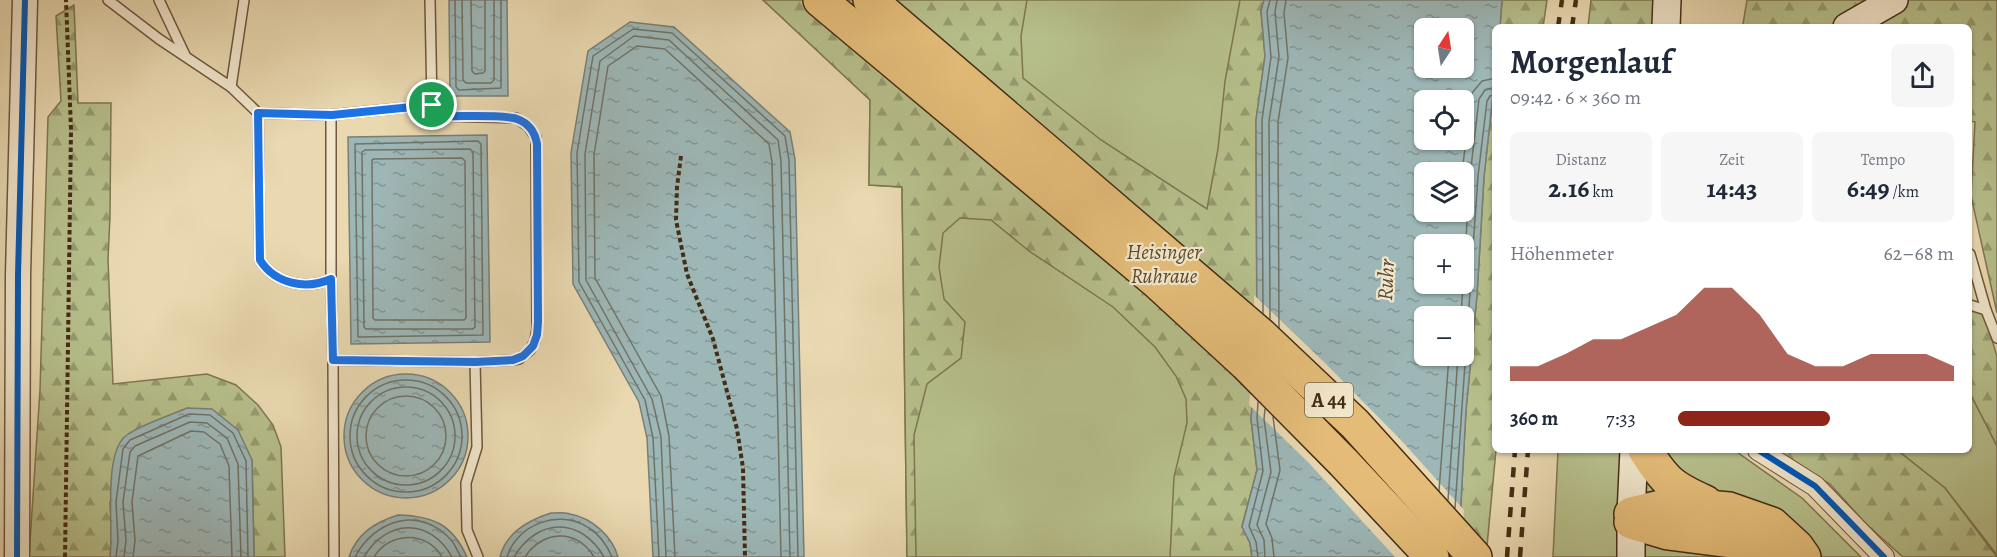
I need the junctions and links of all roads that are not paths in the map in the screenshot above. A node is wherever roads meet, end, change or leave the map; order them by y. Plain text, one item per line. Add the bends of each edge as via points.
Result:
1 (25, 0) edge
2 (108, 0) edge
3 (159, 0) edge
4 (244, 0) edge
5 (430, 0) edge
6 (820, 0) edge
7 (870, 0) edge
8 (1666, 0) edge
9 (1894, 0) edge
10 (1666, 24) edge
11 (1852, 24) edge
12 (185, 55) junction
13 (231, 87) junction
14 (432, 105) junction
15 (258, 113) junction
16 (332, 115) junction
17 (1972, 261) edge
18 (331, 279) junction
19 (1972, 306) edge
20 (1986, 310) junction
21 (1997, 338) edge
22 (333, 360) junction
23 (475, 362) junction
24 (1634, 453) edge
25 (1647, 453) edge
26 (1763, 453) edge
27 (1715, 507) junction
28 (1631, 518) junction
29 (1703, 538) junction
30 (16, 557) edge
31 (334, 557) edge
32 (478, 557) edge
33 (1432, 557) edge
34 (1475, 557) edge
35 (1631, 557) edge
36 (1676, 557) edge
37 (1774, 557) edge
38 (1804, 557) edge
39 (1884, 557) edge

1 - 30 street
2 - 12 lane
3 - 12 lane
4 - 13 lane
5 - 14 lane
6 - 33 highway, A 44 via 1165,290 1246,364
7 - 34 highway, A 44 via 1261,336 1355,424
8 - 10 main road
9 - 11 main road
12 - 13 lane
13 - 15 lane
14 - 16 lane
14 - 23 lane via 440,116 516,118 536,138 535,341 519,359
15 - 16 lane
15 - 18 lane via 260,260 269,272 293,283 314,285
16 - 18 lane
17 - 20 lane
18 - 22 lane
19 - 20 lane
20 - 21 lane
22 - 23 lane
22 - 31 lane
23 - 32 lane via 477,447 466,483 467,530
24 - 28 main road
25 - 27 highway via 1666,481
26 - 39 street via 1815,486
27 - 28 highway via 1673,504
27 - 38 highway via 1772,524
28 - 29 highway via 1668,533
28 - 35 main road
29 - 36 highway via 1682,549
29 - 37 highway via 1748,543

